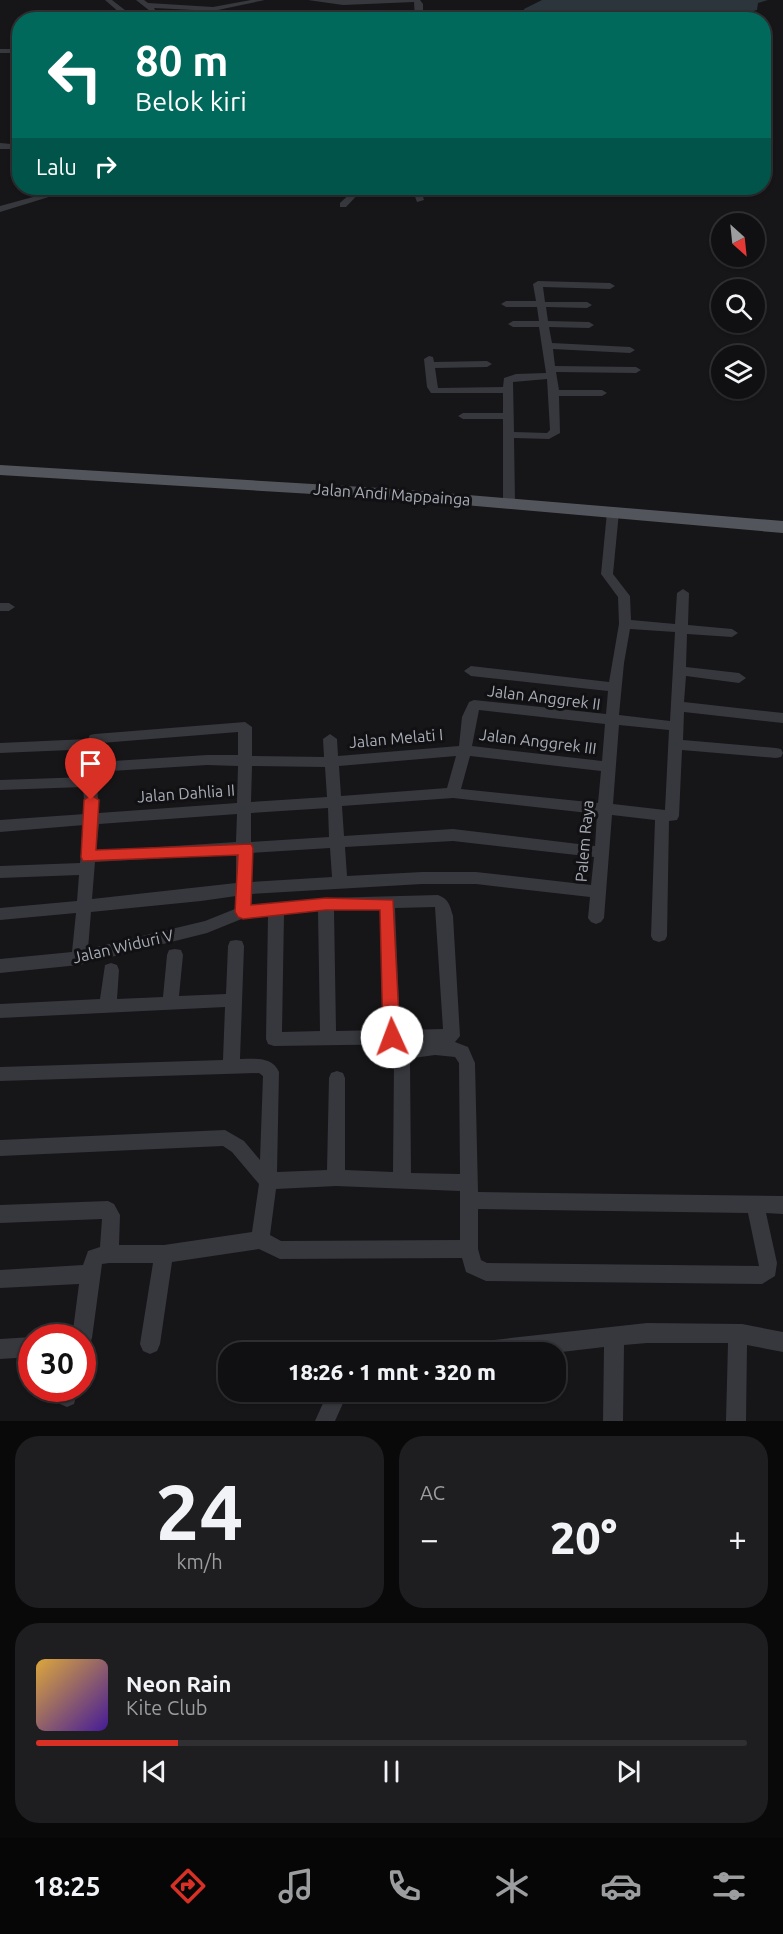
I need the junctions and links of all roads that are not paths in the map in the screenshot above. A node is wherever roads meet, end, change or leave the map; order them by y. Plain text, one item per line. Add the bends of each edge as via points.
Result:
1 (108, 0) edge
2 (138, 0) edge
3 (262, 0) edge
4 (311, 0) edge
5 (416, 0) edge
6 (335, 2) edge
7 (147, 5) junction
8 (123, 12) edge
9 (155, 12) edge
10 (49, 195) edge
11 (353, 195) edge
12 (419, 195) edge
13 (420, 200) dead end
14 (343, 205) dead end
15 (0, 209) edge
16 (610, 286) dead end
17 (506, 304) dead end
18 (541, 304) junction
19 (587, 305) dead end
20 (513, 324) dead end
21 (545, 324) junction
22 (589, 326) dead end
23 (547, 346) junction
24 (630, 350) dead end
25 (487, 364) dead end
26 (636, 370) dead end
27 (551, 373) junction
28 (507, 390) junction
29 (554, 393) junction
30 (602, 393) dead end
31 (463, 416) dead end
32 (507, 416) junction
33 (509, 435) junction
34 (0, 470) edge
35 (509, 503) junction
36 (614, 512) junction
37 (783, 527) edge
38 (683, 593) dead end
39 (625, 624) junction
40 (681, 628) junction
41 (732, 633) dead end
42 (678, 670) junction
43 (471, 671) dead end
44 (739, 678) dead end
45 (615, 687) junction
46 (677, 706) junction
47 (783, 718) edge
48 (612, 722) junction
49 (675, 726) junction
50 (330, 740) dead end
51 (675, 744) junction
52 (0, 748) edge
53 (465, 750) junction
54 (776, 753) dead end
55 (247, 761) junction
56 (331, 762) junction
57 (608, 767) junction
58 (90, 782) junction
59 (0, 785) edge
60 (453, 793) junction
61 (334, 801) junction
62 (246, 806) junction
63 (606, 809) junction
64 (662, 817) junction
65 (92, 819) junction
66 (0, 826) edge
67 (336, 841) junction
68 (245, 848) junction
69 (602, 852) junction
70 (88, 863) junction
71 (0, 872) edge
72 (340, 883) junction
73 (245, 888) junction
74 (598, 892) junction
75 (326, 904) junction
76 (387, 904) junction
77 (86, 907) junction
78 (276, 909) junction
79 (243, 912) junction
80 (0, 914) edge
81 (596, 918) dead end
82 (659, 936) dead end
83 (236, 946) dead end
84 (176, 955) dead end
85 (79, 958) junction
86 (0, 966) edge
87 (111, 970) dead end
88 (234, 1000) junction
89 (170, 1002) junction
90 (108, 1005) junction
91 (0, 1011) edge
92 (392, 1037) junction
93 (328, 1039) junction
94 (231, 1066) junction
95 (0, 1074) edge
96 (338, 1078) dead end
97 (0, 1148) edge
98 (336, 1179) junction
99 (267, 1181) junction
100 (402, 1181) junction
101 (469, 1192) junction
102 (754, 1204) junction
103 (783, 1205) edge
104 (0, 1214) edge
105 (260, 1240) junction
106 (468, 1249) junction
107 (109, 1254) junction
108 (164, 1254) junction
109 (90, 1274) junction
110 (0, 1278) edge
111 (84, 1324) edge
112 (738, 1334) junction
113 (614, 1336) junction
114 (562, 1342) edge
115 (783, 1342) edge
116 (150, 1344) dead end
117 (18, 1348) edge
118 (0, 1349) edge
119 (334, 1402) edge
120 (325, 1421) edge
121 (613, 1421) edge
122 (736, 1421) edge

1 - 8 street
2 - 7 street
3 - 7 street via 213,9
4 - 6 street
5 - 6 street
7 - 9 street
10 - 15 street
11 - 14 street
12 - 13 street
16 - 18 street via 538,284
17 - 18 street
18 - 19 street
18 - 21 street
20 - 21 street
21 - 22 street
21 - 23 street
23 - 24 street
23 - 27 street
25 - 28 street via 429,362 432,387
26 - 27 street
27 - 28 street via 513,377 508,380
27 - 29 street
28 - 32 street
29 - 30 street
29 - 33 street via 555,433
31 - 32 street
32 - 33 street
33 - 35 street
34 - 35 main road, Jalan Andi Mappainga
35 - 36 main road, Jalan Andi Mappainga
36 - 37 main road, Jalan Andi Mappainga
36 - 39 street, Palem Raya via 607,574 624,596
38 - 40 street
39 - 40 street
39 - 45 street, Palem Raya
40 - 41 street
40 - 42 street
42 - 44 street
42 - 46 street
43 - 45 street
45 - 48 street, Palem Raya
46 - 47 street
46 - 49 street
48 - 49 street, Jalan Anggrek II
48 - 53 street, Jalan Anggrek II via 472,706
48 - 57 street, Palem Raya
49 - 51 street
50 - 56 street
51 - 54 street
51 - 64 street via 673,814
52 - 55 street via 94,744 95,739 245,727
53 - 56 street, Jalan Melati I
53 - 57 street, Jalan Anggrek III
53 - 60 street
55 - 56 street, Jalan Melati I
55 - 58 street, Jalan Melati I via 113,766
55 - 62 street
56 - 61 street
57 - 63 street, Palem Raya
58 - 59 street
58 - 65 street
60 - 61 street, Jalan Dahlia II
60 - 63 street, Jalan Dahlia II
61 - 62 street, Jalan Dahlia II
61 - 67 street
62 - 65 street, Jalan Dahlia II
62 - 68 street
63 - 64 street, Jalan Dahlia II
63 - 69 street, Palem Raya
64 - 82 street
65 - 66 street, Jalan Dahlia II
65 - 70 street
67 - 68 street
67 - 69 street via 453,835
67 - 72 street
68 - 70 street
68 - 73 street
69 - 74 street, Palem Raya
70 - 71 street
70 - 77 street
72 - 73 street
72 - 74 street via 463,877
73 - 77 street
73 - 79 street
74 - 81 street, Palem Raya
75 - 76 street, Jalan Widuri V
75 - 78 street, Jalan Widuri V
75 - 93 street
76 - 92 street
76 - 92 street, Jalan Widuri V via 434,901 443,907 452,1036
77 - 80 street
77 - 85 street
78 - 79 street, Jalan Widuri V
78 - 93 street via 274,1039
79 - 85 street, Jalan Widuri V via 207,927
83 - 88 street
84 - 89 street
85 - 86 street, Jalan Widuri V
87 - 90 street
88 - 89 street
88 - 94 street
89 - 90 street
90 - 91 street
92 - 93 street
94 - 95 street
94 - 99 street via 262,1066 271,1072
96 - 98 street
97 - 99 street via 225,1138 238,1145 254,1171
98 - 99 street
98 - 100 street
99 - 105 street
100 - 101 street
100 - 101 street via 402,1062 414,1050 454,1050 462,1053 467,1063
101 - 102 street
101 - 106 street
102 - 103 street
102 - 106 street via 768,1263 762,1275 486,1272 473,1266
104 - 107 street via 108,1210
105 - 106 street via 279,1250
105 - 108 street
107 - 108 street
107 - 109 street via 95,1257
108 - 116 street
109 - 110 street
109 - 111 street
112 - 113 street
112 - 115 street
112 - 122 street
113 - 114 street
113 - 121 street
117 - 118 street
119 - 120 street

